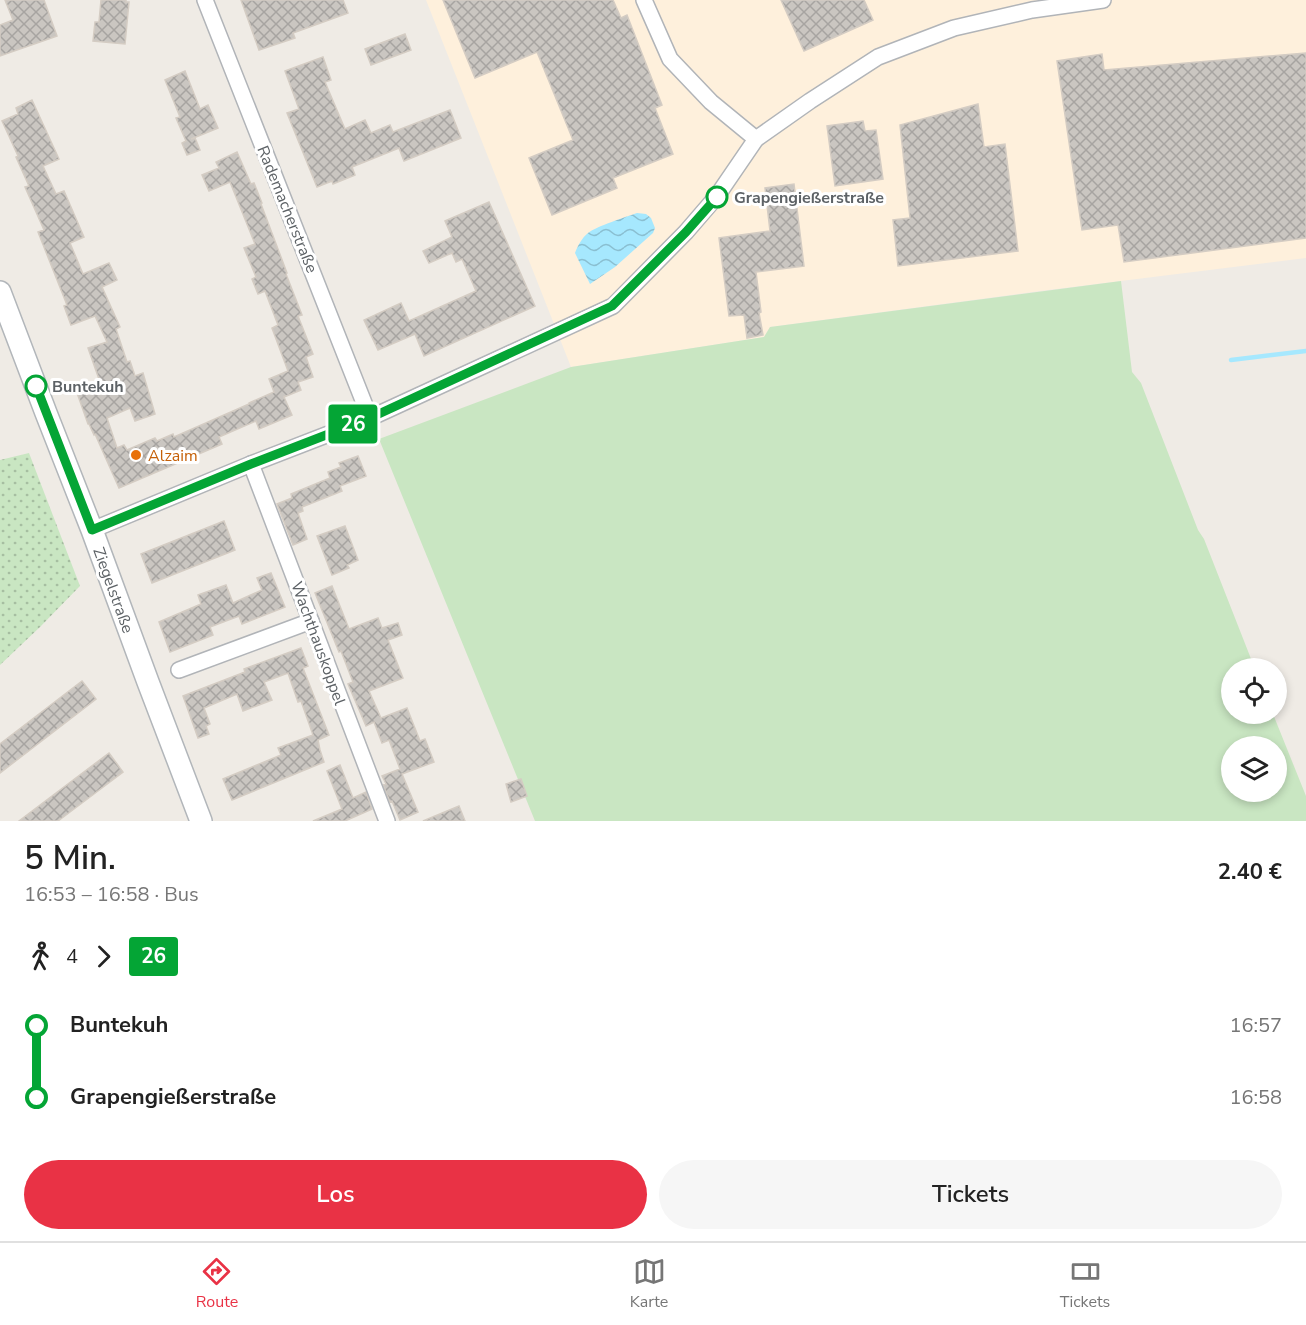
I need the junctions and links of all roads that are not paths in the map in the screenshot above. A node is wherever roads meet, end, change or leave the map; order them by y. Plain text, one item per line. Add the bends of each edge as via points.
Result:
1 (205, 0) edge
2 (644, 0) edge
3 (1103, 0) edge
4 (756, 139) junction
5 (0, 292) edge
6 (370, 418) junction
7 (251, 464) junction
8 (92, 530) junction
9 (311, 621) junction
10 (180, 670) dead end
11 (201, 821) edge
12 (387, 821) edge

1 - 6 street, Rademacherstraße
2 - 4 street via 670,59 711,102
3 - 4 street via 1032,10 954,28 878,57
4 - 6 street via 686,232 612,306
5 - 8 main road, Ziegelstraße
6 - 7 street
7 - 8 street
7 - 9 street, Wachthauskoppel
8 - 11 main road, Ziegelstraße
9 - 10 street
9 - 12 street, Wachthauskoppel

